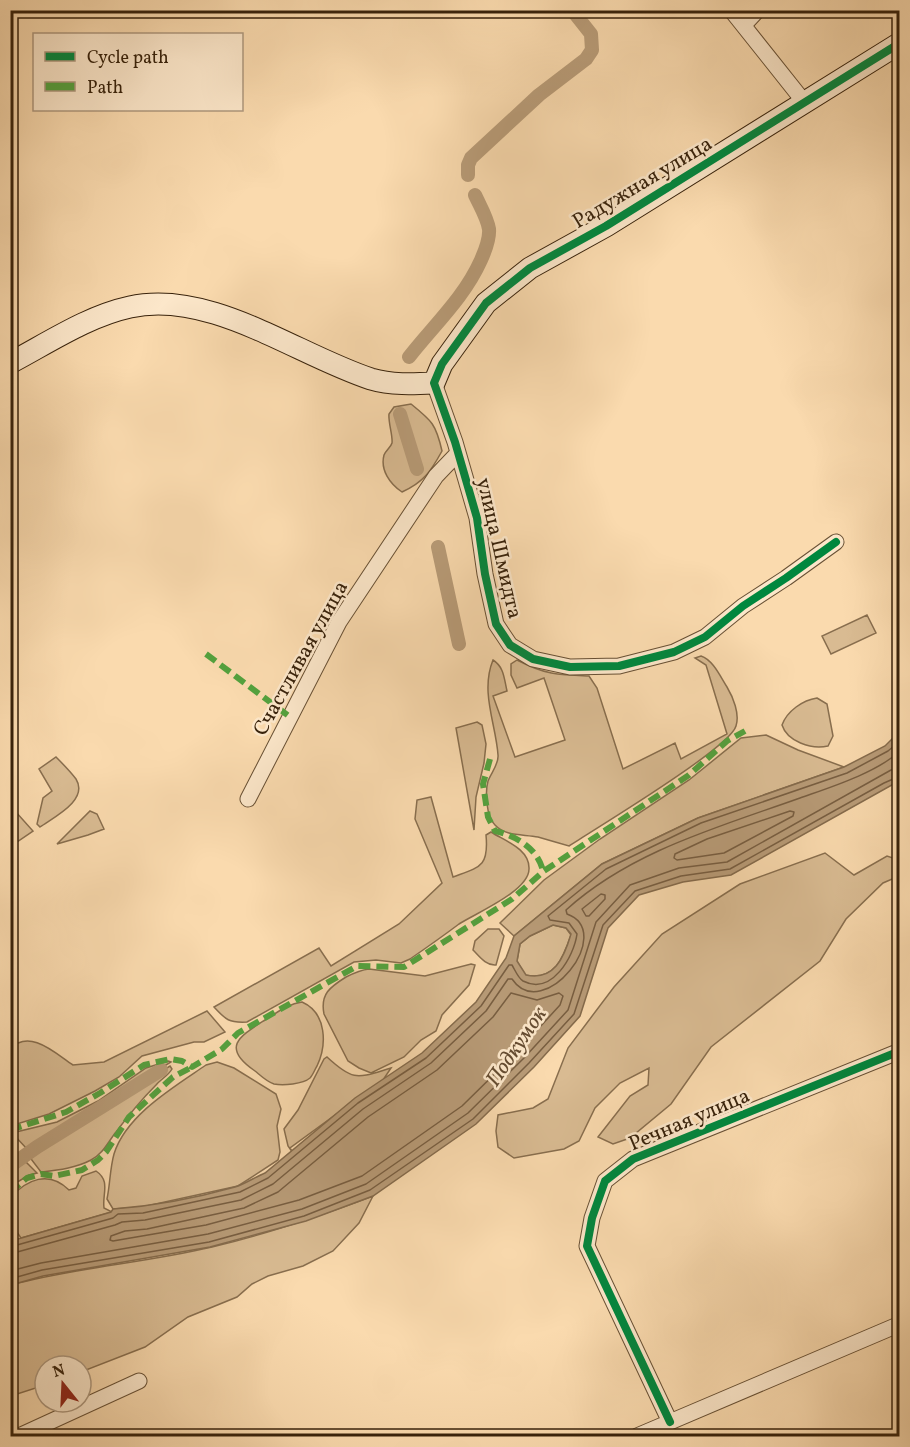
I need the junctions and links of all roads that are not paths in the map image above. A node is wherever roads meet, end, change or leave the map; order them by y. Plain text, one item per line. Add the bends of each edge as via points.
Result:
1 (731, 10) edge
2 (759, 10) edge
3 (744, 25) junction
4 (900, 43) edge
5 (805, 103) junction
6 (10, 363) edge
7 (434, 382) junction
8 (458, 453) junction
9 (836, 542) dead end
10 (248, 799) dead end
11 (900, 1051) edge
12 (900, 1324) edge
13 (139, 1381) dead end
14 (670, 1422) junction
15 (19, 1437) edge
16 (637, 1437) edge

1 - 3 street
2 - 3 street
3 - 5 street
4 - 5 street, Радужная улица
5 - 7 street, Радужная улица via 512,281 476,315
6 - 7 street via 99,318 130,307 186,305 270,335 372,379 409,384
7 - 8 street, улица Шмидта
8 - 9 street, улица Шмидта via 477,518 496,624 510,645 532,659 570,668 619,666 674,652 705,637
8 - 10 street, Счастливая улица via 436,476 339,622
11 - 14 street, Речная улица via 633,1159 604,1181 587,1246
12 - 14 street
13 - 15 street
14 - 16 street

